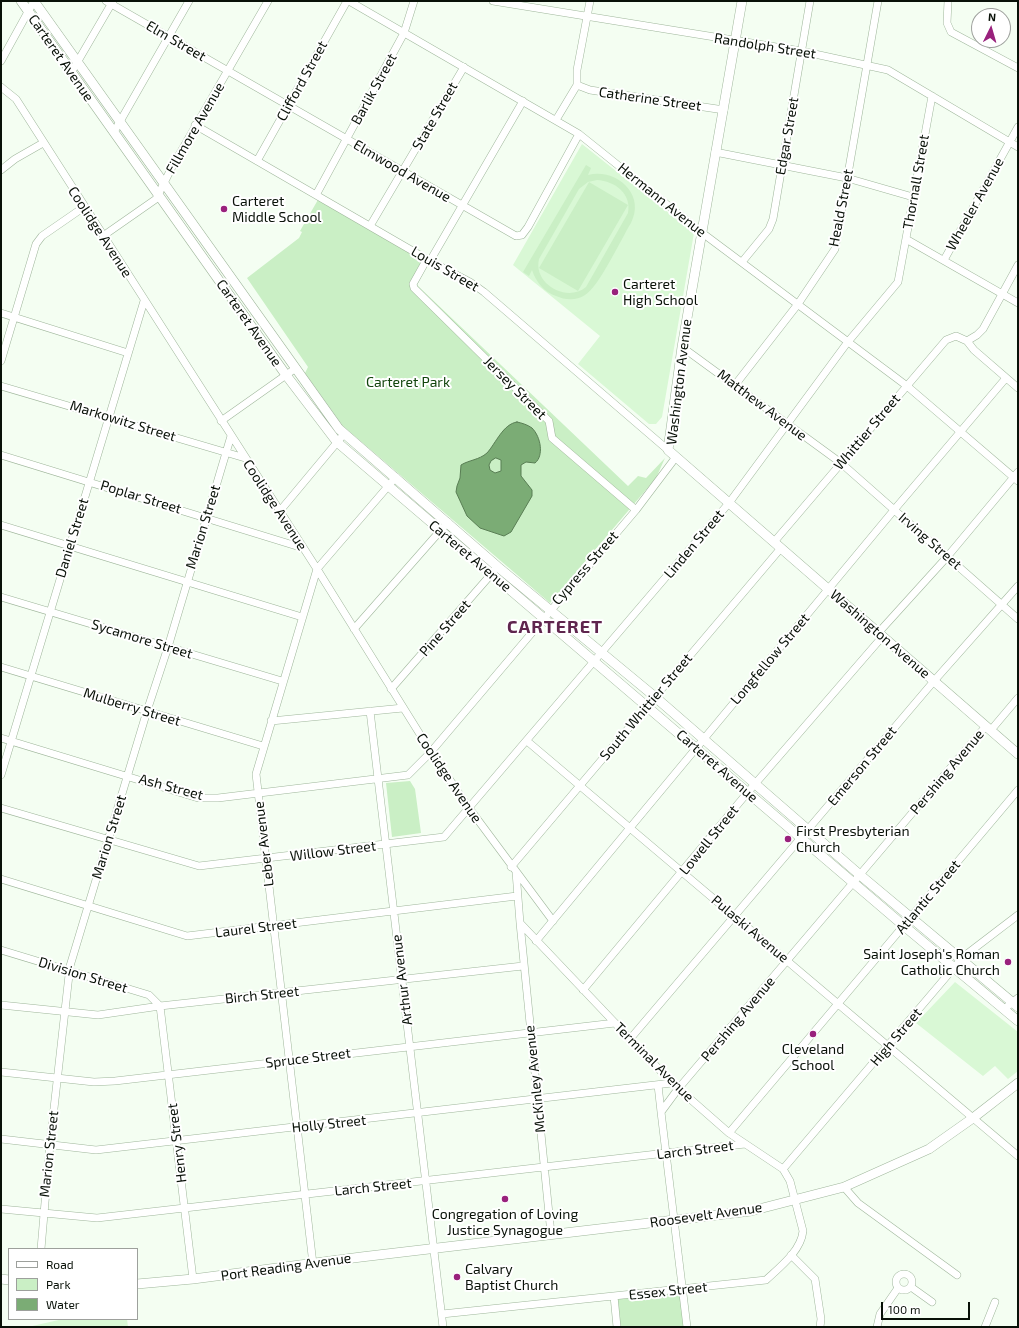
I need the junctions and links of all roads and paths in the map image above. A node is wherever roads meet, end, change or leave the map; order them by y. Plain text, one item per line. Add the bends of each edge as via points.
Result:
1 (21, 1) edge
2 (34, 1) edge
3 (189, 1) edge
4 (268, 1) edge
5 (348, 1) edge
6 (414, 1) edge
7 (493, 1) edge
8 (590, 1) edge
9 (742, 1) edge
10 (810, 1) edge
11 (878, 1) edge
12 (948, 1) edge
13 (110, 2) edge
14 (28, 11) junction
15 (587, 17) junction
16 (404, 33) junction
17 (169, 37) junction
18 (735, 41) junction
19 (801, 52) junction
20 (1, 61) edge
21 (78, 62) junction
22 (866, 65) junction
23 (464, 67) junction
24 (1018, 68) edge
25 (228, 72) junction
26 (71, 74) junction
27 (577, 84) junction
28 (1, 87) edge
29 (932, 96) junction
30 (522, 101) junction
31 (288, 106) junction
32 (724, 110) junction
33 (556, 120) junction
34 (120, 122) junction
35 (196, 125) junction
36 (1018, 127) edge
37 (114, 132) junction
38 (579, 134) junction
39 (346, 139) junction
40 (1010, 142) junction
41 (43, 143) junction
42 (1018, 147) edge
43 (715, 152) junction
44 (257, 161) junction
45 (782, 166) junction
46 (2, 168) edge
47 (402, 172) junction
48 (847, 178) junction
49 (164, 182) junction
50 (158, 194) junction
51 (316, 195) junction
52 (914, 197) junction
53 (462, 206) junction
54 (84, 207) junction
55 (370, 226) junction
56 (199, 233) junction
57 (702, 233) junction
58 (103, 236) junction
59 (191, 240) junction
60 (906, 240) junction
61 (429, 260) junction
62 (944, 260) junction
63 (742, 262) junction
64 (1018, 265) edge
65 (900, 268) joint
66 (1002, 295) junction
67 (144, 301) junction
68 (1018, 303) edge
69 (798, 304) junction
70 (1, 313) edge
71 (257, 313) junction
72 (14, 317) junction
73 (248, 321) junction
74 (967, 341) junction
75 (849, 343) junction
76 (682, 347) junction
77 (128, 353) junction
78 (1, 361) edge
79 (296, 368) junction
80 (286, 375) junction
81 (1006, 378) junction
82 (735, 385) junction
83 (1, 386) edge
84 (907, 386) junction
85 (1018, 388) edge
86 (109, 417) junction
87 (221, 421) junction
88 (788, 424) junction
89 (961, 431) junction
90 (344, 434) junction
91 (231, 436) junction
92 (337, 442) junction
93 (668, 450) junction
94 (226, 452) junction
95 (1, 455) edge
96 (676, 457) junction
97 (245, 458) junction
98 (841, 463) junction
99 (396, 477) junction
100 (1016, 477) edge
101 (89, 482) junction
102 (388, 486) junction
103 (729, 503) junction
104 (636, 510) junction
105 (894, 510) junction
106 (280, 512) junction
107 (205, 517) junction
108 (448, 522) junction
109 (1, 525) edge
110 (440, 531) junction
111 (777, 545) junction
112 (70, 546) junction
113 (303, 548) junction
114 (947, 557) junction
115 (498, 566) junction
116 (317, 569) junction
117 (491, 575) junction
118 (187, 582) junction
119 (1018, 586) edge
120 (828, 589) junction
121 (1, 597) edge
122 (1002, 605) junction
123 (550, 609) junction
124 (50, 611) junction
125 (302, 617) junction
126 (543, 617) junction
127 (1018, 619) edge
128 (354, 630) junction
129 (881, 634) junction
130 (168, 647) junction
131 (602, 653) junction
132 (594, 662) junction
133 (1, 667) edge
134 (30, 676) junction
135 (282, 681) junction
136 (934, 681) junction
137 (392, 689) junction
138 (654, 696) junction
139 (1018, 698) edge
140 (646, 705) junction
141 (404, 708) junction
142 (147, 711) junction
143 (370, 711) junction
144 (271, 722) junction
145 (988, 728) junction
146 (1, 738) edge
147 (703, 740) junction
148 (11, 741) junction
149 (527, 741) junction
150 (263, 746) junction
151 (696, 748) junction
152 (431, 752) junction
153 (1018, 754) edge
154 (1, 775) edge
155 (127, 776) junction
156 (378, 779) junction
157 (755, 783) junction
158 (580, 785) junction
159 (1018, 790) edge
160 (748, 792) junction
161 (258, 793) junction
162 (1, 808) edge
163 (469, 808) junction
164 (630, 828) junction
165 (808, 829) junction
166 (800, 838) junction
167 (108, 840) junction
168 (386, 845) junction
169 (266, 859) junction
170 (513, 869) junction
171 (682, 872) junction
172 (860, 875) junction
173 (1, 879) edge
174 (853, 883) junction
175 (517, 896) junction
176 (88, 905) junction
177 (394, 911) junction
178 (1018, 915) edge
179 (734, 916) junction
180 (911, 917) junction
181 (553, 921) junction
182 (520, 923) junction
183 (274, 926) junction
184 (904, 926) junction
185 (536, 941) junction
186 (1, 950) edge
187 (961, 960) junction
188 (787, 961) junction
189 (524, 966) junction
190 (954, 968) junction
191 (70, 971) junction
192 (402, 981) junction
193 (583, 990) junction
194 (281, 993) junction
195 (1016, 1003) edge
196 (838, 1004) junction
197 (1, 1005) edge
198 (160, 1006) junction
199 (1004, 1009) junction
200 (66, 1012) junction
201 (1018, 1021) edge
202 (614, 1023) junction
203 (530, 1033) junction
204 (630, 1039) junction
205 (889, 1046) junction
206 (410, 1047) junction
207 (289, 1060) junction
208 (1, 1072) edge
209 (169, 1074) junction
210 (58, 1078) junction
211 (672, 1083) junction
212 (1018, 1083) edge
213 (658, 1085) junction
214 (678, 1089) junction
215 (538, 1100) junction
216 (661, 1112) junction
217 (417, 1114) junction
218 (973, 1118) junction
219 (297, 1127) junction
220 (729, 1133) junction
221 (1, 1140) edge
222 (177, 1141) junction
223 (50, 1144) junction
224 (745, 1144) junction
225 (666, 1153) junction
226 (1018, 1156) edge
227 (544, 1168) junction
228 (784, 1169) junction
229 (426, 1181) junction
230 (844, 1187) junction
231 (305, 1195) junction
232 (794, 1199) junction
233 (185, 1208) junction
234 (1, 1209) edge
235 (44, 1213) junction
236 (674, 1220) junction
237 (551, 1234) junction
238 (41, 1248) edge
239 (434, 1249) junction
240 (792, 1255) junction
241 (313, 1264) junction
242 (957, 1275) dead end
243 (193, 1279) junction
244 (138, 1284) edge
245 (911, 1286) junction
246 (898, 1288) junction
247 (683, 1290) junction
248 (614, 1296) junction
249 (932, 1302) dead end
250 (995, 1302) dead end
251 (442, 1314) junction
252 (443, 1327) edge
253 (617, 1327) edge
254 (687, 1327) edge
255 (820, 1327) edge
256 (877, 1327) edge
257 (985, 1327) edge

1 - 14 street, Carteret Avenue
2 - 14 street
2 - 21 street, Carteret Avenue
3 - 17 street
4 - 25 street, Fillmore Avenue
5 - 16 street, Hermann Avenue
5 - 31 street, Clifford Street
6 - 16 street, Barlik Street
7 - 15 street, Randolph Street
8 - 15 street
9 - 18 street, Washington Avenue
10 - 19 street, Edgar Street
11 - 22 street, Heald Street
12 - 24 street via 947,23 951,32
13 - 17 street, Elm Street
13 - 21 street
14 - 20 street
14 - 26 street, Carteret Avenue
15 - 18 street, Randolph Street
15 - 27 street via 577,70
16 - 23 street, Hermann Avenue
16 - 39 street, Barlik Street
17 - 25 street, Elm Street
17 - 34 street
18 - 19 street, Randolph Street
18 - 32 street, Washington Avenue
19 - 22 street, Randolph Street
19 - 45 street, Edgar Street
21 - 26 street
21 - 34 street, Carteret Avenue
22 - 29 street, Randolph Street via 888,70
22 - 48 street, Heald Street
23 - 30 street, Hermann Avenue
23 - 47 street, State Street
25 - 31 street, Elm Street
25 - 35 street, Fillmore Avenue
26 - 37 street, Carteret Avenue
27 - 32 street, Catherine Street via 590,90
27 - 33 street
28 - 41 street, Coolidge Avenue via 16,99
29 - 40 street, Randolph Street
29 - 52 street, Thornall Street
30 - 33 street, Hermann Avenue
30 - 53 street, Jersey Street
31 - 39 street, Elmwood Avenue
31 - 44 street, Clifford Street
32 - 43 street, Washington Avenue
33 - 38 street, Hermann Avenue
34 - 37 street
34 - 49 street, Carteret Avenue
35 - 44 street, Louis Street
35 - 49 street, Fillmore Avenue
36 - 40 street, Wheeler Avenue
37 - 50 street, Carteret Avenue
38 - 53 street, Elmwood Avenue via 522,235 516,236
38 - 57 street, Hermann Avenue
39 - 47 street, Elmwood Avenue
39 - 51 street, Barlik Street
40 - 42 street, Randolph Street
40 - 62 street, Wheeler Avenue
41 - 46 street
41 - 54 street, Coolidge Avenue
43 - 45 street
43 - 57 street, Washington Avenue
44 - 51 street, Louis Street
45 - 48 street
45 - 63 street, Edgar Street via 769,229
47 - 53 street, Elmwood Avenue
47 - 55 street, State Street
48 - 52 street
48 - 69 street, Heald Street via 835,249
49 - 50 street, Fillmore Avenue
49 - 56 street, Carteret Avenue
50 - 58 street, Fillmore Avenue via 156,199
50 - 59 street, Carteret Avenue
51 - 55 street, Louis Street
52 - 60 street, Thornall Street
53 - 61 street, Jersey Street
54 - 58 street, Coolidge Avenue
54 - 72 street via 42,236 36,244
55 - 61 street, Louis Street
56 - 59 street
56 - 71 street, Carteret Avenue
57 - 63 street, Hermann Avenue
57 - 76 street, Washington Avenue
58 - 67 street, Coolidge Avenue
59 - 73 street, Carteret Avenue
60 - 62 street
60 - 65 street, Thornall Street
61 - 93 street, Louis Street via 484,292
61 - 104 street, Jersey Street via 413,284 415,288 549,420 552,438
62 - 66 street
63 - 69 street, Hermann Avenue
64 - 66 street
65 - 75 street, Linden Street via 898,282
66 - 68 street
66 - 74 street via 983,329
67 - 77 street, Daniel Street
67 - 87 street, Coolidge Avenue
69 - 75 street, Hermann Avenue
69 - 82 street, Heald Street
70 - 72 street
71 - 73 street
71 - 79 street, Carteret Avenue
72 - 77 street
72 - 78 street
73 - 80 street, Carteret Avenue
74 - 81 street
74 - 84 street, Whittier Street via 956,336 946,340
75 - 84 street, Hermann Avenue
75 - 88 street, Linden Street
76 - 82 street, Matthew Avenue
76 - 93 street, Washington Avenue
77 - 86 street, Daniel Street
79 - 80 street
79 - 90 street, Carteret Avenue
80 - 87 street
80 - 92 street, Carteret Avenue
81 - 85 street
81 - 89 street, Longfellow Street
82 - 88 street, Matthew Avenue
83 - 86 street, Markowitz Street
84 - 89 street, Hermann Avenue
84 - 98 street, Whittier Street
86 - 94 street, Markowitz Street
86 - 101 street, Daniel Street
87 - 91 street, Coolidge Avenue
88 - 98 street, Matthew Avenue
88 - 103 street, Linden Street
89 - 100 street, Hermann Avenue
89 - 105 street, Longfellow Street
90 - 92 street
90 - 99 street, Carteret Avenue
91 - 94 street, Marion Street
91 - 97 street, Coolidge Avenue
92 - 102 street, Carteret Avenue
92 - 106 street
93 - 96 street, Washington Avenue
94 - 97 street, Markowitz Street
94 - 107 street, Marion Street
95 - 101 street, Poplar Street
96 - 103 street, Washington Avenue
96 - 104 street, Cypress Street
97 - 106 street, Coolidge Avenue
98 - 105 street, Irving Street
98 - 111 street, Whittier Street
99 - 102 street
99 - 108 street, Carteret Avenue
100 - 114 street, Lowell Street
101 - 107 street, Poplar Street
101 - 112 street, Daniel Street
102 - 110 street, Carteret Avenue
102 - 116 street
103 - 111 street, Washington Avenue
103 - 131 street, Linden Street
104 - 123 street, Cypress Street
105 - 114 street, Irving Street
105 - 120 street, Longfellow Street
106 - 113 street, Coolidge Avenue
107 - 113 street, Poplar Street
107 - 118 street, Marion Street
108 - 110 street
108 - 115 street, Carteret Avenue
109 - 112 street
110 - 117 street, Carteret Avenue
110 - 128 street
111 - 120 street, Washington Avenue
111 - 138 street, South Whittier Street
112 - 118 street
112 - 124 street, Daniel Street
113 - 116 street, Coolidge Avenue
114 - 122 street, Irving Street
114 - 129 street, Lowell Street
115 - 117 street, Pine Street
115 - 123 street, Carteret Avenue
116 - 125 street, Leber Avenue
116 - 128 street, Coolidge Avenue
117 - 126 street, Carteret Avenue
117 - 137 street, Pine Street
118 - 125 street
118 - 130 street, Marion Street
119 - 122 street, Emerson Street
120 - 129 street, Washington Avenue
120 - 147 street, Longfellow Street
121 - 124 street, Sycamore Street
122 - 127 street, Irving Street
122 - 136 street, Emerson Street
123 - 126 street, Cypress Street
123 - 131 street, Carteret Avenue
124 - 130 street, Sycamore Street
124 - 134 street, Daniel Street
125 - 135 street, Leber Avenue
126 - 132 street, Carteret Avenue
126 - 152 street, Cypress Street
128 - 137 street, Coolidge Avenue
129 - 136 street, Washington Avenue
129 - 157 street, Lowell Street
130 - 135 street, Sycamore Street
130 - 142 street, Marion Street
131 - 132 street, Linden Street
131 - 138 street, Carteret Avenue
132 - 140 street, Carteret Avenue
132 - 149 street, Linden Street
133 - 134 street, Mulberry Street
134 - 142 street, Mulberry Street
134 - 148 street, Daniel Street
135 - 144 street, Leber Avenue
136 - 145 street, Washington Avenue
136 - 165 street, Emerson Street
137 - 141 street, Coolidge Avenue
138 - 140 street, South Whittier Street
138 - 147 street, Carteret Avenue
139 - 145 street, Pershing Avenue
140 - 151 street, Carteret Avenue
140 - 158 street, South Whittier Street
141 - 143 street
141 - 152 street, Coolidge Avenue
142 - 150 street, Mulberry Street
142 - 155 street, Marion Street
143 - 144 street
143 - 156 street, Arthur Avenue
144 - 150 street, Leber Avenue
145 - 153 street, Washington Avenue
145 - 172 street, Pershing Avenue
146 - 148 street, Ash Street
147 - 151 street, Longfellow Street
147 - 157 street, Carteret Avenue
148 - 154 street, Daniel Street
148 - 155 street, Ash Street
149 - 158 street, Pulaski Avenue
149 - 163 street, Linden Street
150 - 161 street, Leber Avenue via 256,774
151 - 160 street, Carteret Avenue
151 - 164 street, Longfellow Street
152 - 156 street, Ash Street via 408,775
152 - 163 street, Coolidge Avenue
155 - 161 street, Ash Street via 198,798
155 - 167 street, Marion Street
156 - 161 street, Ash Street
156 - 168 street, Arthur Avenue
157 - 160 street, Lowell Street
157 - 165 street, Carteret Avenue
158 - 164 street, Pulaski Avenue
158 - 170 street, South Whittier Street
159 - 180 street, Atlantic Street
160 - 166 street, Carteret Avenue
160 - 171 street, Lowell Street
161 - 169 street, Leber Avenue
162 - 167 street, Willow Street
163 - 168 street, Willow Street via 442,838
163 - 170 street, Coolidge Avenue
164 - 171 street, Pulaski Avenue
164 - 181 street, Longfellow Street
165 - 166 street, Emerson Street
165 - 172 street, Carteret Avenue
166 - 174 street, Carteret Avenue
166 - 179 street, Emerson Street
167 - 169 street, Willow Street via 199,866
167 - 176 street, Marion Street
168 - 169 street, Willow Street
168 - 177 street, Arthur Avenue
169 - 183 street, Leber Avenue
170 - 175 street, McKinley Avenue
170 - 181 street, Coolidge Avenue
171 - 179 street, Pulaski Avenue
171 - 193 street, Lowell Street
172 - 174 street, Pershing Avenue
172 - 180 street, Carteret Avenue
173 - 176 street, Laurel Street
174 - 184 street, Carteret Avenue
174 - 188 street, Pershing Avenue
175 - 177 street, Laurel Street
175 - 182 street, McKinley Avenue
176 - 183 street, Laurel Street via 187,936
176 - 191 street, Marion Street
177 - 183 street, Laurel Street
177 - 192 street, Arthur Avenue
178 - 187 street, High Street
179 - 188 street, Pulaski Avenue
179 - 204 street, Emerson Street
180 - 184 street, Atlantic Street
180 - 187 street, Carteret Avenue
181 - 185 street, Longfellow Street
182 - 185 street
182 - 189 street, McKinley Avenue
183 - 194 street, Leber Avenue
184 - 190 street, Carteret Avenue
184 - 196 street, Atlantic Street
185 - 193 street, Terminal Avenue
186 - 191 street, Division Street
187 - 190 street, High Street
187 - 195 street, Carteret Avenue
188 - 196 street, Pulaski Avenue
188 - 214 street, Pershing Avenue
189 - 192 street, Birch Street
189 - 203 street, McKinley Avenue
190 - 199 street, Carteret Avenue
190 - 205 street, High Street
191 - 198 street, Division Street via 149,995
191 - 200 street, Marion Street
192 - 194 street, Birch Street
192 - 206 street, Arthur Avenue
193 - 202 street, Terminal Avenue
194 - 198 street, Birch Street
194 - 207 street, Leber Avenue
195 - 199 street
196 - 205 street, Pulaski Avenue
196 - 220 street, Atlantic Street
197 - 200 street, Birch Street
198 - 200 street, Birch Street via 98,1015
198 - 209 street, Henry Street
199 - 201 street, Carteret Avenue
200 - 210 street, Marion Street
202 - 203 street, Spruce Street
202 - 204 street, Terminal Avenue
203 - 206 street, Spruce Street
203 - 215 street, McKinley Avenue
204 - 211 street, Terminal Avenue
205 - 218 street, Pulaski Avenue
205 - 228 street, High Street
206 - 207 street, Spruce Street
206 - 217 street, Arthur Avenue
207 - 209 street, Spruce Street
207 - 219 street, Leber Avenue
208 - 210 street, Spruce Street
209 - 210 street, Spruce Street via 101,1081
209 - 222 street, Henry Street
210 - 223 street, Marion Street
211 - 213 street, Holly Street
211 - 214 street, Terminal Avenue
212 - 218 street, Roosevelt Avenue
213 - 215 street, Holly Street
213 - 216 street
214 - 216 street, Pershing Avenue
214 - 220 street, Terminal Avenue
215 - 217 street, Holly Street
215 - 227 street, McKinley Avenue
216 - 225 street
217 - 219 street, Holly Street
217 - 229 street, Arthur Avenue
218 - 226 street, Pulaski Avenue
218 - 230 street, Roosevelt Avenue via 928,1149
219 - 222 street, Holly Street
219 - 231 street, Leber Avenue
220 - 224 street, Terminal Avenue
221 - 223 street, Holly Street
222 - 223 street, Holly Street via 96,1150
222 - 233 street, Henry Street
223 - 235 street, Marion Street
224 - 225 street, Larch Street
224 - 228 street, Terminal Avenue
225 - 227 street, Larch Street
225 - 236 street
227 - 229 street, Larch Street
227 - 237 street, McKinley Avenue
228 - 232 street, Essex Street via 789,1177
229 - 231 street, Larch Street
229 - 239 street, Arthur Avenue
230 - 232 street, Roosevelt Avenue
230 - 242 street via 858,1203
231 - 233 street, Larch Street
231 - 241 street, Leber Avenue
232 - 236 street, Roosevelt Avenue via 751,1211
232 - 240 street, Essex Street via 803,1239
233 - 235 street, Larch Street via 97,1218
233 - 243 street, Henry Street
234 - 235 street, Larch Street
235 - 238 street, Marion Street
236 - 237 street, Roosevelt Avenue
236 - 247 street
237 - 239 street, Roosevelt Avenue
239 - 241 street, Port Reading Avenue
239 - 251 street, Arthur Avenue
240 - 247 street, Essex Street via 766,1280
240 - 255 street via 815,1279
241 - 243 street, Port Reading Avenue
243 - 244 street, Port Reading Avenue
245 - 246 street via 905,1290
245 - 246 street via 910,1276 902,1273 895,1280
245 - 249 street
246 - 256 street via 880,1314
247 - 248 street, Essex Street
247 - 254 street
248 - 251 street, Essex Street
248 - 253 street
250 - 257 street
251 - 252 street, Arthur Avenue

